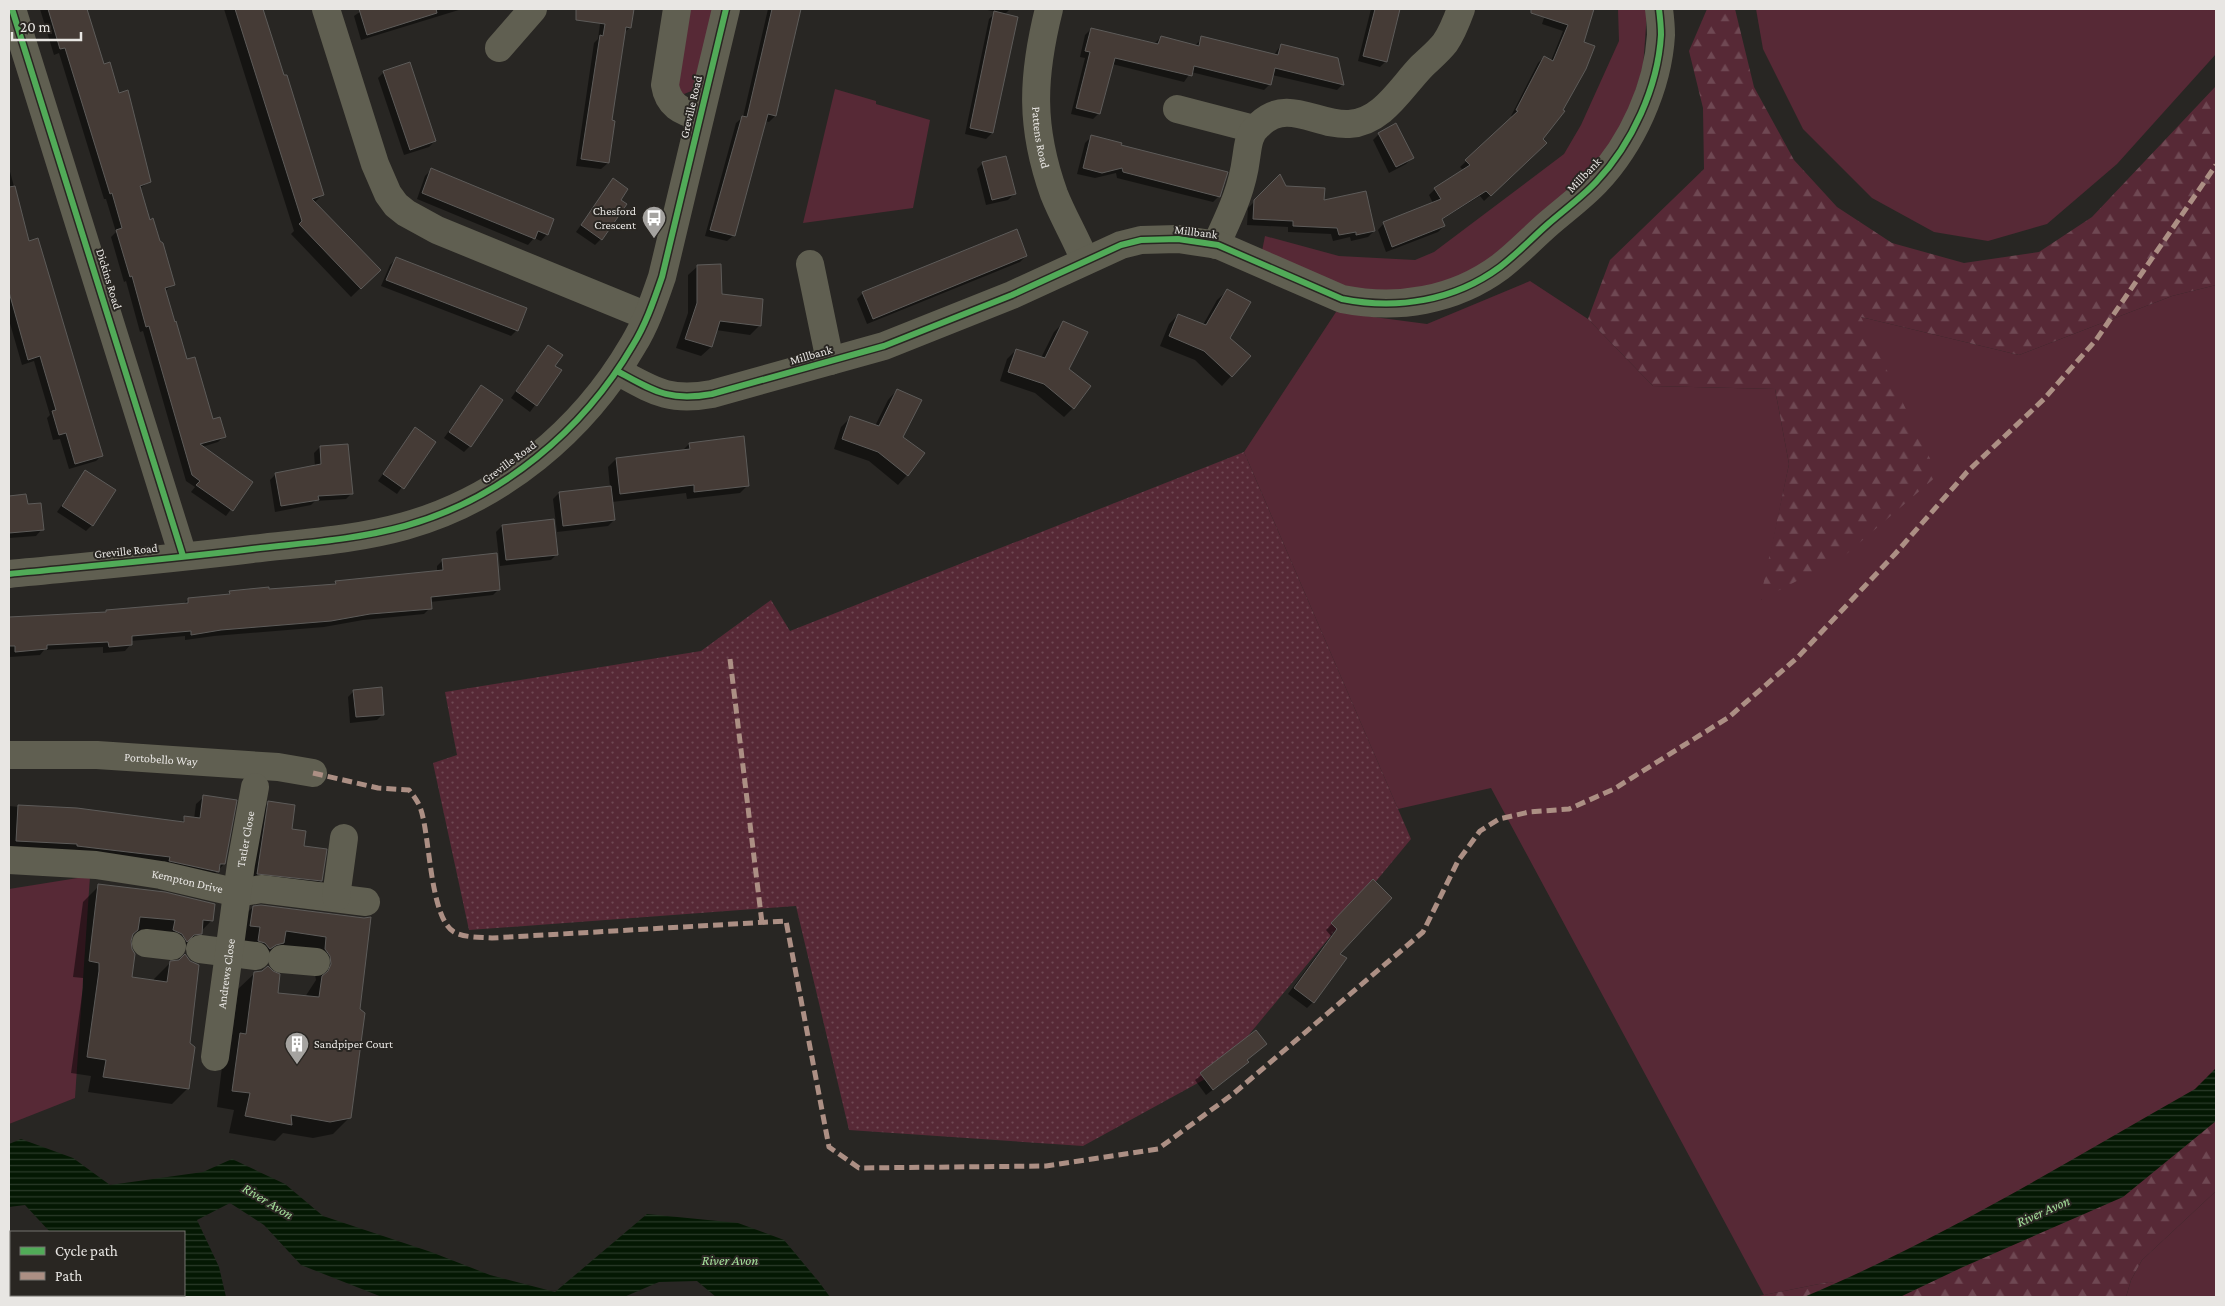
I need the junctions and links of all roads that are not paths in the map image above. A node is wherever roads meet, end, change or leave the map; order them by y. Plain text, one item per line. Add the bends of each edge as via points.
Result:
1 (12, 9) edge
2 (326, 9) edge
3 (533, 9) edge
4 (678, 9) edge
5 (726, 9) edge
6 (1049, 9) edge
7 (1462, 9) edge
8 (1659, 9) edge
9 (499, 48) dead end
10 (1177, 109) dead end
11 (700, 116) junction
12 (1254, 130) junction
13 (1216, 244) junction
14 (1085, 261) junction
15 (810, 264) dead end
16 (647, 316) junction
17 (830, 361) junction
18 (617, 371) junction
19 (184, 556) junction
20 (9, 574) edge
21 (11, 756) edge
22 (313, 773) dead end
23 (255, 787) dead end
24 (344, 838) dead end
25 (9, 860) edge
26 (238, 893) junction
27 (336, 897) junction
28 (366, 902) dead end
29 (200, 949) dead end
30 (229, 952) junction
31 (316, 962) dead end
32 (215, 1056) dead end

1 - 19 street, Dickins Road
2 - 16 street via 375,164 396,205 406,214 438,230
3 - 9 street
4 - 11 street, Greville Road via 664,85 671,102 679,109
5 - 11 street, Greville Road
6 - 14 street, Pattens Road via 1037,65 1036,114 1054,194
7 - 12 street via 1438,52 1370,119 1339,123 1282,112 1263,121
8 - 13 street, Millbank via 1661,35 1651,86 1622,150 1596,182 1501,266 1483,278 1431,299 1392,305 1371,304 1342,299
10 - 12 street
11 - 16 street, Greville Road via 662,277
12 - 13 street via 1248,145 1240,193
13 - 14 street, Millbank via 1178,239 1141,240
14 - 17 street, Millbank via 935,327
15 - 17 street
16 - 18 street, Greville Road
17 - 18 street, Millbank via 697,397 660,393
18 - 19 street, Greville Road via 590,405 537,458 482,495 454,508 405,526 363,535
19 - 20 street, Greville Road
21 - 22 street, Portobello Way via 115,756 278,767
23 - 26 street, Tatler Close
24 - 27 street
25 - 26 street, Kempton Drive via 96,865 162,875
26 - 27 street, Kempton Drive via 262,889
26 - 30 street, Andrews Close
27 - 28 street, Kempton Drive
29 - 30 street
30 - 31 street
30 - 32 street, Andrews Close

